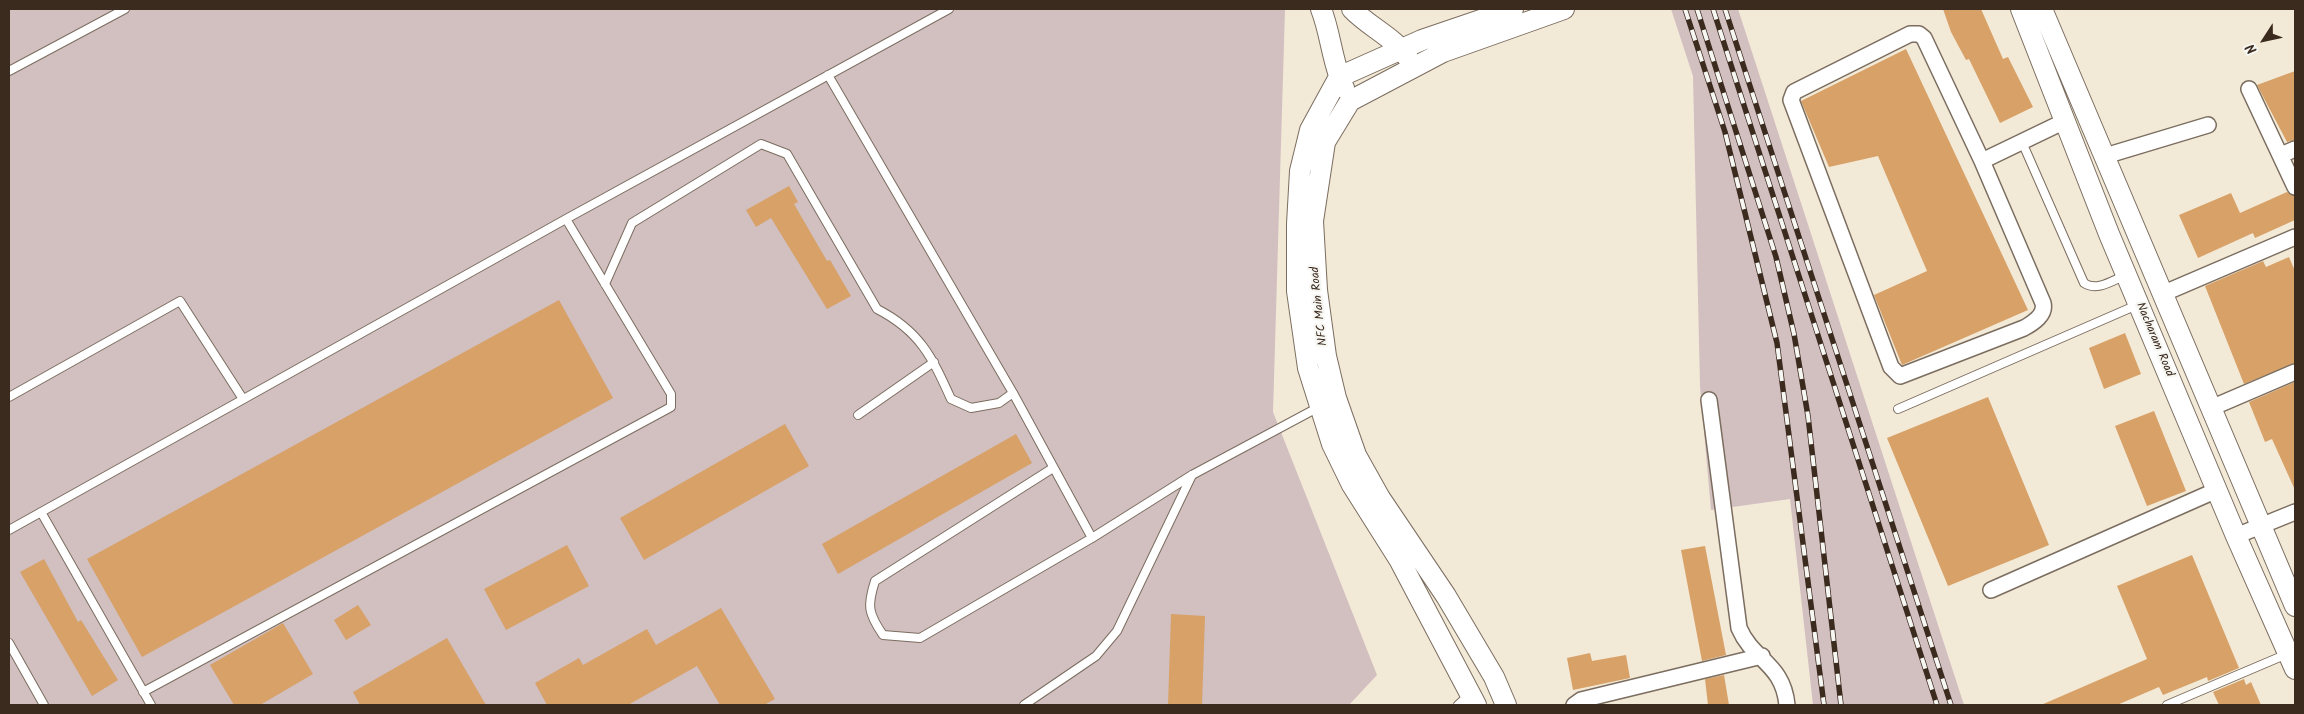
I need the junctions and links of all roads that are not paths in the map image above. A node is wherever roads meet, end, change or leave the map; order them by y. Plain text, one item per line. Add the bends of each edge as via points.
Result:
1 (126, 9) edge
2 (949, 9) edge
3 (1321, 9) edge
4 (1352, 9) edge
5 (1513, 9) edge
6 (1564, 9) edge
7 (2021, 9) edge
8 (2042, 9) edge
9 (1402, 48) junction
10 (1414, 66) junction
11 (9, 71) edge
12 (828, 75) junction
13 (1339, 77) junction
14 (2249, 89) dead end
15 (1350, 101) junction
16 (2083, 106) junction
17 (2064, 118) junction
18 (2208, 125) dead end
19 (2022, 142) junction
20 (2295, 149) edge
21 (2281, 155) junction
22 (2105, 156) junction
23 (1982, 161) junction
24 (2295, 187) edge
25 (566, 219) junction
26 (2295, 237) edge
27 (2126, 274) junction
28 (605, 284) junction
29 (2162, 294) junction
30 (2139, 304) junction
31 (934, 362) junction
32 (2295, 372) edge
33 (1013, 393) junction
34 (9, 397) edge
35 (243, 399) junction
36 (1709, 400) dead end
37 (1319, 406) junction
38 (2210, 408) junction
39 (1898, 409) dead end
40 (858, 415) dead end
41 (1053, 468) junction
42 (1192, 475) junction
43 (2217, 490) junction
44 (41, 512) junction
45 (2295, 512) edge
46 (2262, 525) junction
47 (9, 530) edge
48 (2236, 536) junction
49 (1092, 538) junction
50 (1991, 590) dead end
51 (2295, 606) edge
52 (9, 643) edge
53 (1762, 656) junction
54 (2292, 661) edge
55 (143, 692) junction
56 (1468, 701) edge
57 (44, 705) edge
58 (151, 705) edge
59 (1024, 705) edge
60 (1506, 705) edge
61 (1574, 705) edge
62 (1786, 705) edge
63 (2167, 705) edge

1 - 11 lane
2 - 12 lane
3 - 13 main road via 1329,29
4 - 9 main road
5 - 9 main road
6 - 10 main road, NFC Main Road via 1443,52
7 - 17 main road, Nacharam Road
8 - 16 main road, Nacharam Road
9 - 10 main road
9 - 13 main road
10 - 15 main road, NFC Main Road
12 - 25 lane
12 - 33 lane
13 - 15 main road
13 - 37 main road, NFC Main Road via 1310,130 1300,171 1297,291 1308,368
14 - 21 street
15 - 60 main road, NFC Main Road via 1325,142 1313,221 1317,290 1326,356 1336,398 1356,455 1380,498 1446,596 1494,677
16 - 17 main road
16 - 22 main road, Nacharam Road
17 - 19 street
17 - 27 main road, Nacharam Road
18 - 22 street
19 - 23 street
19 - 27 lane via 2084,283 2097,287
20 - 21 street
21 - 24 street
22 - 29 main road, Nacharam Road
23 - 23 street via 2044,307 2035,322 2024,328 1900,376 1891,367 1830,206 1791,100 1794,92 1910,34 1918,34 1924,38
25 - 28 lane
25 - 35 lane
26 - 29 street
27 - 30 main road, Nacharam Road
28 - 31 lane via 632,223 761,144 787,154 876,309 898,320 918,338
28 - 55 lane via 672,394 671,407
29 - 38 main road, Nacharam Road
30 - 39 lane
30 - 43 main road, Nacharam Road
31 - 33 lane via 951,399 971,408 999,403
31 - 40 lane
32 - 38 street
33 - 41 lane
34 - 35 lane via 180,301
35 - 44 lane
36 - 53 street via 1740,628 1748,644
37 - 42 lane
37 - 56 main road, NFC Main Road via 1332,444 1352,485 1400,561
38 - 46 main road, Nacharam Road
41 - 49 lane
41 - 49 lane via 875,581 868,602 872,619 883,635 920,638
42 - 49 lane
42 - 59 lane via 1117,631 1096,656
43 - 48 main road, Nacharam Road
43 - 50 street
44 - 47 lane
44 - 55 lane
45 - 46 street
46 - 48 street
46 - 51 main road, Nacharam Road
48 - 54 main road, Nacharam Road
52 - 57 lane
53 - 61 street via 1581,700
53 - 62 street via 1777,672 1786,690
54 - 63 lane
55 - 58 lane

